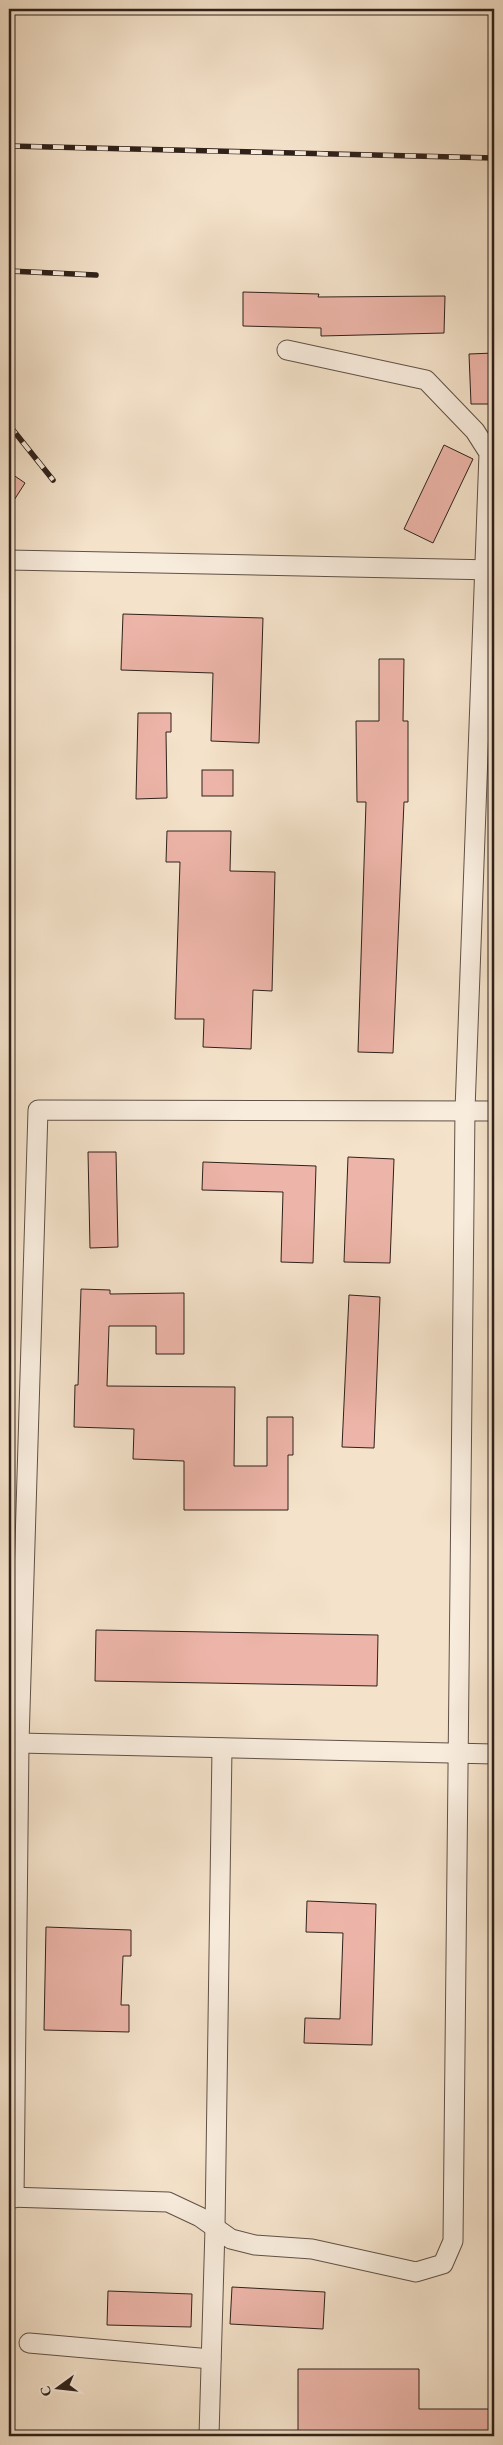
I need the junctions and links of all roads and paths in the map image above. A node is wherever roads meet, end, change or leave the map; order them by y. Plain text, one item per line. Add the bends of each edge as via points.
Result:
1 (287, 350) dead end
2 (9, 560) edge
3 (490, 570) edge
4 (465, 1110) junction
5 (494, 1111) edge
6 (14, 1743) edge
7 (222, 1748) junction
8 (458, 1754) junction
9 (494, 1754) edge
10 (11, 2198) edge
11 (215, 2228) junction
12 (29, 2343) dead end
13 (211, 2359) junction
14 (209, 2436) edge

1 - 3 lane via 426,380 475,431 489,453
2 - 3 lane
3 - 4 lane
4 - 5 lane
4 - 6 lane via 38,1110
4 - 8 lane
6 - 7 lane
6 - 10 lane
7 - 8 lane
7 - 11 lane
8 - 9 lane
8 - 11 lane via 453,2241 443,2264 416,2272 312,2249 255,2246 231,2239
10 - 11 lane via 168,2202
11 - 13 lane
12 - 13 lane
13 - 14 lane

